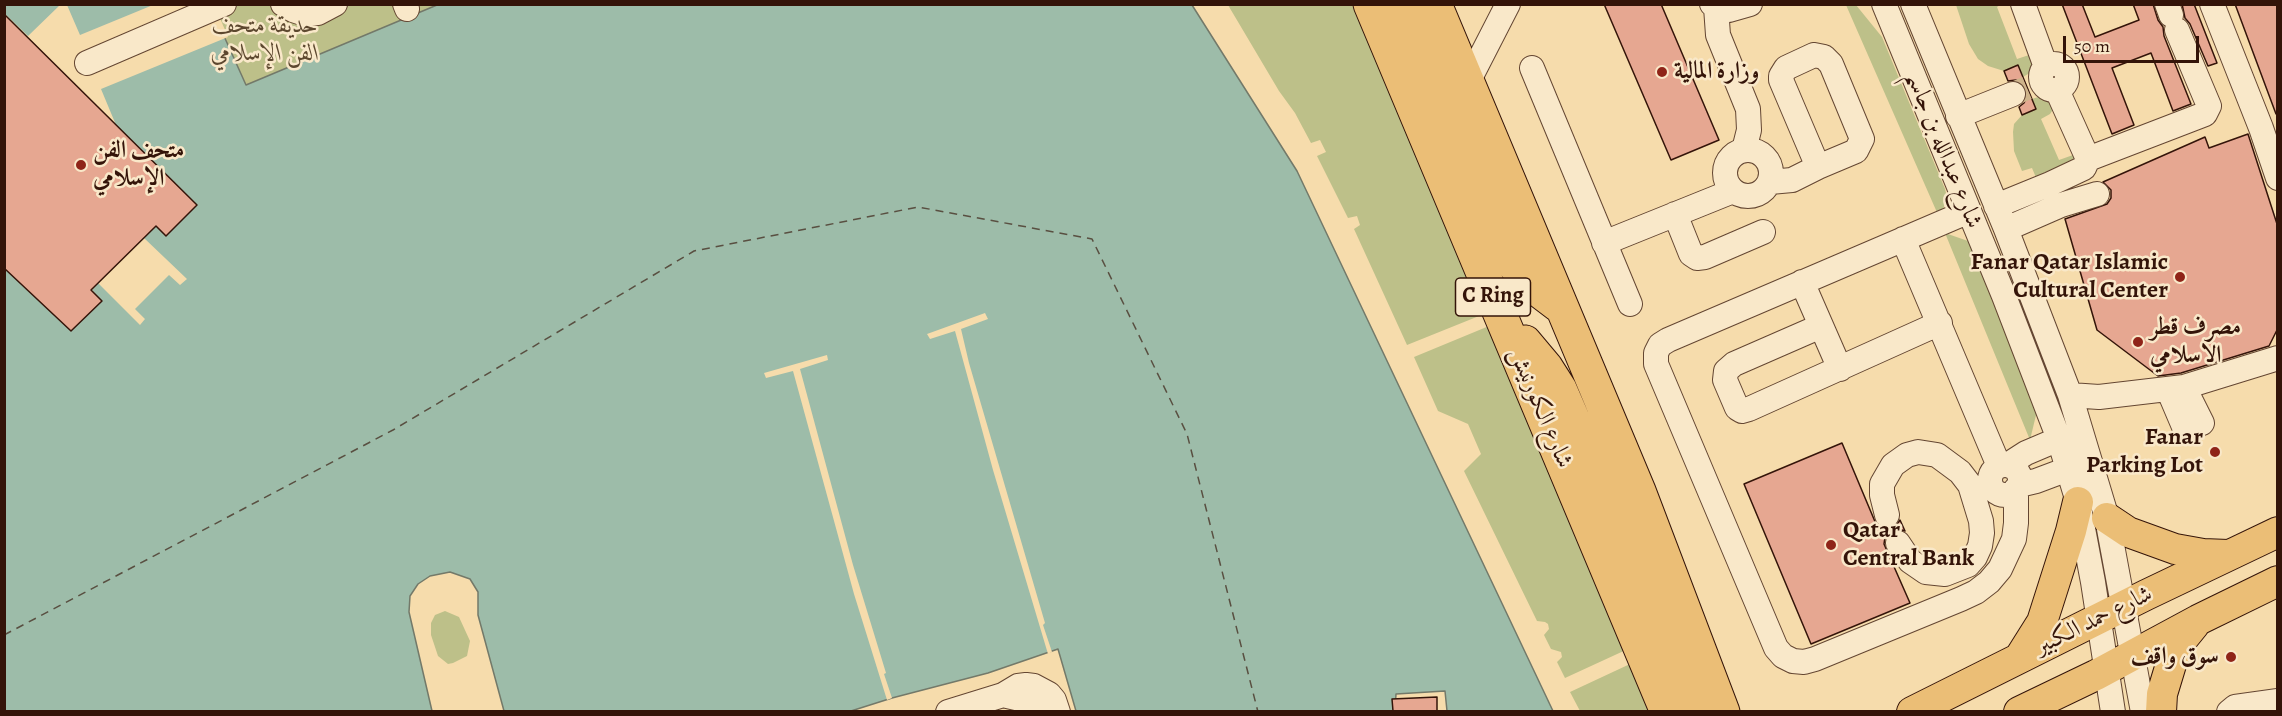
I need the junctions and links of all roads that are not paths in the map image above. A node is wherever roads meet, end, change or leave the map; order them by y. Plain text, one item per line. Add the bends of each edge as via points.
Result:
1 (283, 4) edge
2 (335, 4) edge
3 (1370, 4) edge
4 (1402, 4) edge
5 (1435, 4) edge
6 (1508, 4) edge
7 (1750, 4) edge
8 (1869, 4) edge
9 (2023, 4) edge
10 (2212, 4) edge
11 (221, 6) edge
12 (1714, 6) edge
13 (1918, 9) edge
14 (1888, 14) edge
15 (2172, 17) edge
16 (87, 63) dead end
17 (1532, 68) dead end
18 (1467, 84) junction
19 (2037, 84) junction
20 (1748, 109) junction
21 (1958, 116) junction
22 (1744, 150) junction
23 (2088, 159) junction
24 (1818, 167) dead end
25 (1769, 172) junction
26 (2277, 178) edge
27 (1733, 191) junction
28 (2097, 194) dead end
29 (1996, 206) junction
30 (1967, 212) junction
31 (1675, 214) junction
32 (2006, 229) junction
33 (1763, 232) dead end
34 (1903, 239) junction
35 (1604, 243) junction
36 (1802, 282) junction
37 (1630, 304) dead end
38 (1562, 308) junction
39 (1501, 313) junction
40 (1940, 323) junction
41 (1821, 326) junction
42 (2277, 358) edge
43 (1840, 369) junction
44 (2176, 388) junction
45 (2070, 395) junction
46 (2193, 426) dead end
47 (2060, 439) junction
48 (2068, 469) junction
49 (2006, 479) junction
50 (1973, 495) junction
51 (2078, 502) junction
52 (1887, 515) dead end
53 (2107, 518) junction
54 (2277, 532) edge
55 (1898, 543) dead end
56 (2231, 555) junction
57 (2277, 581) edge
58 (2112, 613) junction
59 (2198, 620) junction
60 (2134, 656) junction
61 (2020, 657) junction
62 (2107, 669) junction
63 (1003, 694) junction
64 (2277, 701) edge
65 (1719, 709) edge
66 (948, 711) edge
67 (1040, 711) edge
68 (1058, 711) edge
69 (1667, 711) edge
70 (1912, 711) edge
71 (2019, 711) edge
72 (2113, 711) edge
73 (2143, 711) edge
74 (2161, 711) edge
75 (2229, 711) edge

1 - 2 street via 305,14 318,13
3 - 39 highway, شارع الكورنيش / C Ring
4 - 38 highway via 1506,249 1529,283
5 - 18 highway, C Ring
6 - 18 street
7 - 12 street via 1729,9
8 - 14 street
9 - 19 street
10 - 26 street
11 - 16 street
12 - 20 street via 1718,35
13 - 21 street, شارع عبدالله بن جاسم
14 - 30 street, شارع عبدالله بن جاسم
15 - 23 street via 2209,106 2205,114
17 - 35 street
18 - 38 highway, C Ring
19 - 21 street
19 - 23 street
20 - 22 street via 1749,130
20 - 25 street via 1765,138
21 - 29 street, شارع عبدالله بن جاسم
22 - 25 street via 1758,152
22 - 27 street via 1736,153 1726,167
23 - 29 street via 2084,168
24 - 25 street via 1792,180
25 - 27 street via 1766,188 1754,196
27 - 31 street
28 - 32 street
29 - 32 street, شارع عبدالله بن جاسم
30 - 34 street
30 - 47 street, شارع عبدالله بن جاسم
31 - 33 street via 1691,254 1697,258
31 - 35 street
32 - 45 street, شارع عبدالله بن جاسم
34 - 36 street
34 - 40 street
35 - 37 street
36 - 41 street
36 - 49 street via 1668,340 1656,353 1656,364 1776,648 1783,656 1793,661 1815,659 1976,592 1989,582 2008,555 2016,523
38 - 65 highway, C Ring via 1639,491
39 - 65 highway via 1560,389 1669,640
39 - 69 highway, شارع الكورنيش / C Ring
40 - 43 street
40 - 49 street
41 - 43 street
41 - 43 street via 1726,371 1725,380 1737,408 1742,411
42 - 44 street
44 - 45 street via 2099,397
44 - 46 street
45 - 53 street, شارع عبدالله بن جاسم
47 - 48 street, شارع عبدالله بن جاسم
47 - 49 street via 2012,462
48 - 49 street via 2036,482
48 - 51 street, شارع عبدالله بن جاسم
49 - 50 street
50 - 52 street via 1960,472 1937,456 1918,453 1893,465 1882,484
50 - 55 street via 1982,521 1980,546 1968,565 1945,574 1926,572 1910,561
51 - 58 street, شارع عبدالله بن جاسم
51 - 61 main road via 2042,622
53 - 56 main road via 2128,532 2175,549
53 - 58 street, شارع عبدالله بن جاسم
54 - 56 main road, شارع حمد الكبير
56 - 58 main road, شارع حمد الكبير
57 - 59 main road, شارع حمد الكبير
58 - 60 street, شارع عبدالله بن جاسم
58 - 61 main road, شارع حمد الكبير
58 - 62 street, شارع عبدالله بن جاسم
59 - 60 main road, شارع حمد الكبير
59 - 74 main road via 2181,641 2172,661
60 - 62 main road, شارع حمد الكبير
60 - 73 street, شارع عبدالله بن جاسم
61 - 70 main road, شارع حمد الكبير
62 - 71 main road, شارع حمد الكبير
62 - 72 street, شارع عبدالله بن جاسم
63 - 66 street
63 - 67 street via 1029,701
63 - 68 street via 1018,686 1034,686 1049,694
64 - 75 street

